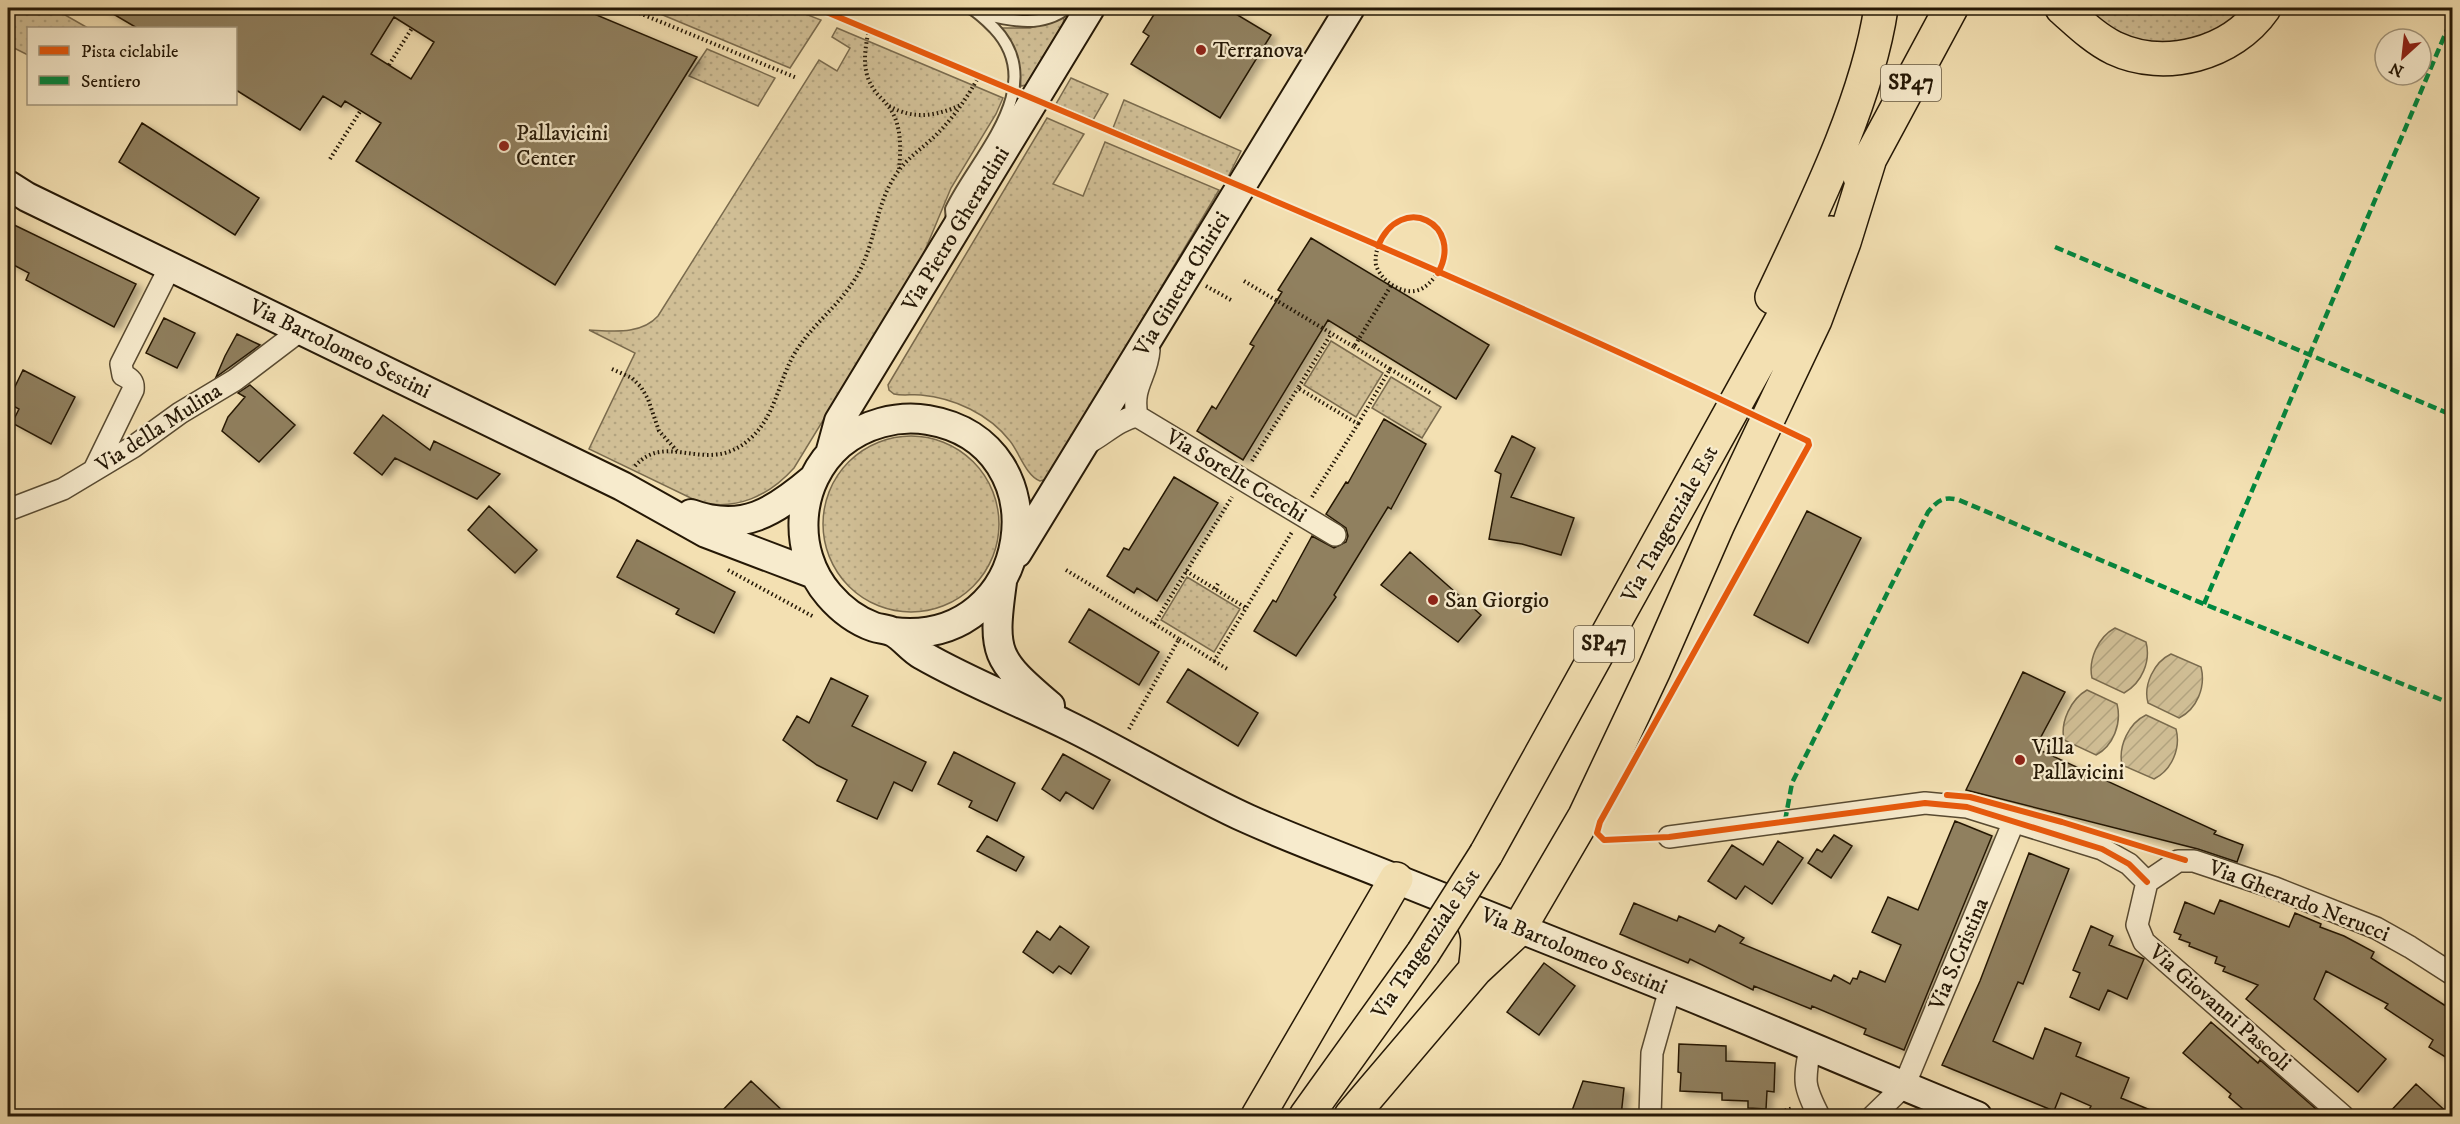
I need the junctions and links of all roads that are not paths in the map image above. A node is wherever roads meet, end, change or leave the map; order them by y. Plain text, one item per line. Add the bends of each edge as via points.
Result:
1 (1067, 8) edge
2 (1090, 8) edge
3 (1350, 8) edge
4 (1881, 8) edge
5 (1951, 8) edge
6 (2062, 8) edge
7 (2264, 8) edge
8 (974, 10) edge
9 (1870, 158) junction
10 (14, 192) edge
11 (953, 234) junction
12 (170, 267) junction
13 (301, 330) junction
14 (1150, 337) junction
15 (1137, 416) junction
16 (1721, 433) junction
17 (1083, 446) junction
18 (830, 454) junction
19 (94, 470) junction
20 (813, 479) junction
21 (653, 502) junction
22 (8, 510) edge
23 (1335, 536) dead end
24 (1007, 571) junction
25 (814, 574) junction
26 (893, 632) junction
27 (1078, 731) junction
28 (2014, 821) junction
29 (1669, 837) dead end
30 (1396, 879) junction
31 (2147, 882) junction
32 (1466, 908) junction
33 (1519, 930) junction
34 (1475, 970) junction
35 (2452, 974) edge
36 (1670, 989) junction
37 (1810, 1047) junction
38 (1904, 1086) junction
39 (1815, 1109) edge
40 (1258, 1116) edge
41 (1306, 1116) edge
42 (1352, 1116) edge
43 (1650, 1116) edge
44 (1873, 1116) edge
45 (1977, 1116) edge
46 (2343, 1116) edge

1 - 8 lane via 1052,17 1024,22
2 - 11 main road, Via Pietro Gherardini
3 - 14 main road, Via Ginetta Chirici
4 - 16 main road via 1859,95 1744,358
5 - 9 main road, Via Tangenziale Est / SP47
6 - 7 main road via 2114,48 2146,57 2208,51 2246,29
8 - 11 lane via 1000,35 1010,51 1014,90 1008,112 951,209
9 - 16 main road, Via Tangenziale Est / SP47
9 - 33 main road via 1815,320 1585,816
10 - 12 main road, Via Bartolomeo Sestini
11 - 18 main road, Via Pietro Gherardini via 839,421
12 - 13 main road, Via Bartolomeo Sestini
12 - 19 street via 121,364 123,375 134,384 133,390
13 - 19 street, Via della Mulina via 235,380
13 - 21 main road, Via Bartolomeo Sestini
14 - 15 street via 1147,362 1136,390
14 - 17 main road, Via Ginetta Chirici
15 - 17 street via 1121,420
15 - 23 street, Via Sorelle Cecchi
16 - 41 main road, Via Tangenziale Est / SP47, bridge via 1486,854 1423,953
17 - 24 main road, Via Ginetta Chirici
18 - 20 main road
18 - 24 main road via 858,431 893,420 930,420 975,440 993,456 1011,488 1018,524
19 - 22 street, Via della Mulina via 63,489
20 - 21 main road via 774,509 740,521 705,519
20 - 25 main road via 805,502 803,527
21 - 25 main road via 706,533
24 - 26 main road via 981,606 955,624 930,631
24 - 27 main road via 996,626 1002,656 1016,677
25 - 26 main road via 847,612
26 - 27 main road via 922,655
27 - 30 main road, Via Bartolomeo Sestini via 1226,809
28 - 29 street via 1967,807 1925,803
28 - 31 street via 2102,849 2129,864
28 - 38 street, Via S.Cristina
30 - 32 main road, Via Bartolomeo Sestini
30 - 40 main road
31 - 35 street, Via Gherardo Nerucci via 2178,861 2194,861 2376,928
31 - 46 street, Via Giovanni Pascoli via 2137,925 2144,942
32 - 33 main road, Via Bartolomeo Sestini
32 - 34 main road via 1477,926
33 - 34 main road
33 - 36 main road, Via Bartolomeo Sestini
34 - 42 main road
36 - 37 main road, Via Bartolomeo Sestini
36 - 43 street via 1652,1053
37 - 38 main road, Via Bartolomeo Sestini
37 - 39 street via 1804,1081
38 - 44 street
38 - 45 main road, Via Bartolomeo Sestini

